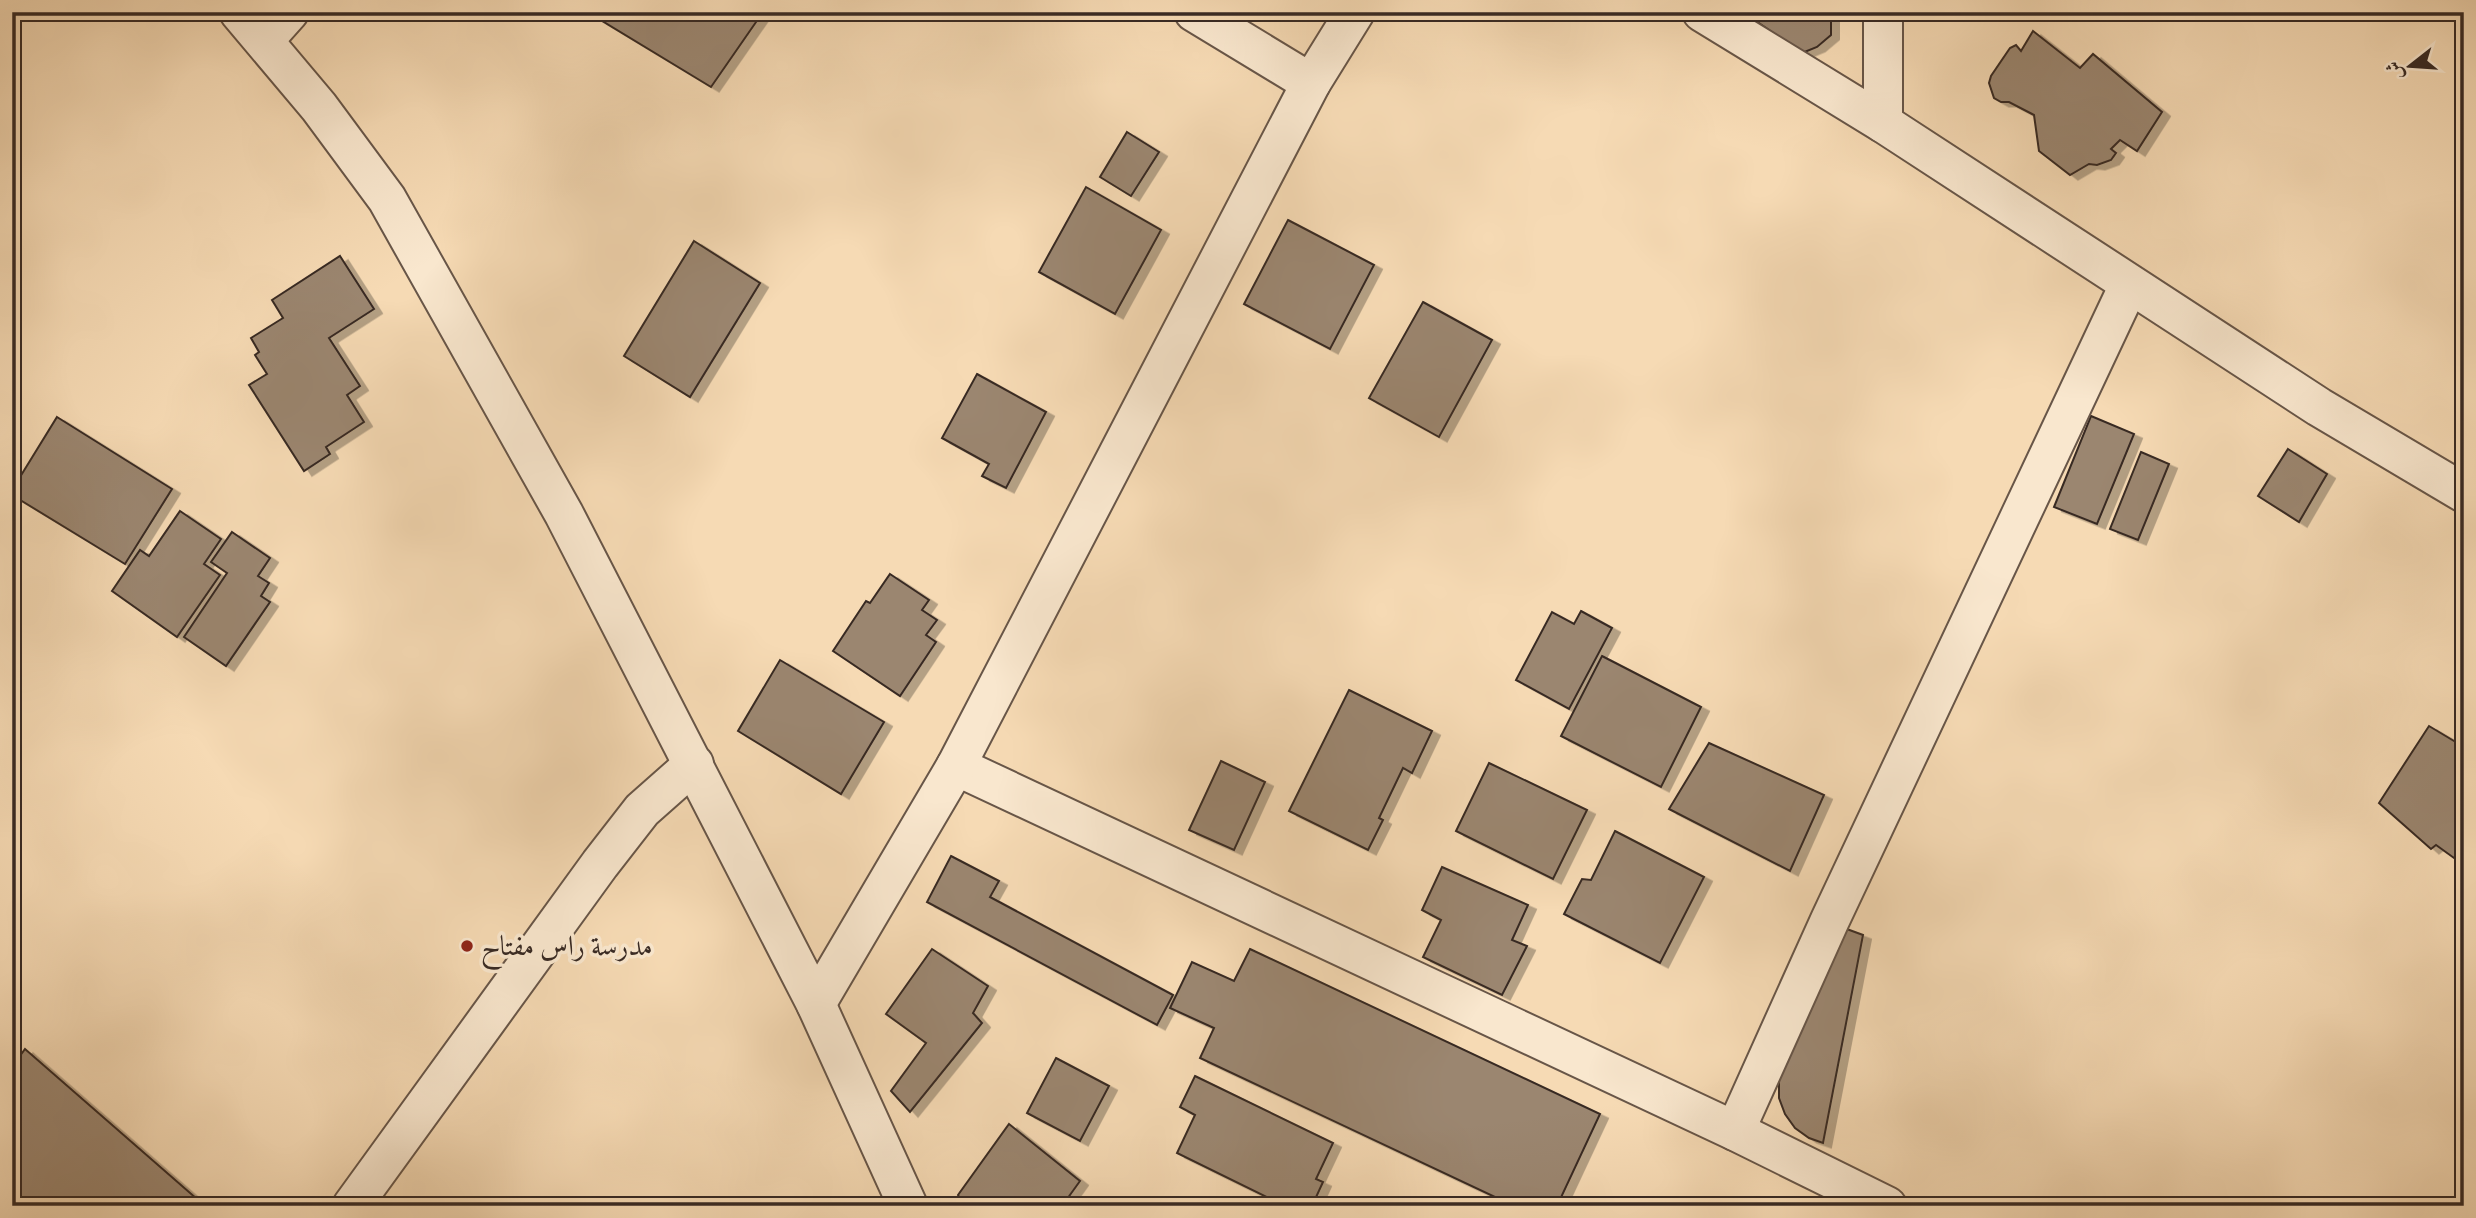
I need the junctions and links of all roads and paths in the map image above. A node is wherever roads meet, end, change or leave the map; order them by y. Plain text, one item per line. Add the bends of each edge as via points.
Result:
1 (1194, 12) edge
2 (1355, 12) edge
3 (1702, 12) edge
4 (1883, 12) edge
5 (264, 21) edge
6 (1311, 83) junction
7 (1883, 123) junction
8 (2129, 285) junction
9 (2464, 493) edge
10 (694, 764) junction
11 (956, 766) junction
12 (816, 1004) junction
13 (1735, 1130) junction
14 (352, 1206) edge
15 (908, 1206) edge
16 (1887, 1206) edge

1 - 6 street
2 - 6 street
3 - 7 street
4 - 7 street
5 - 10 street via 387,200 564,514
6 - 11 street
7 - 8 street
8 - 9 street
8 - 13 street
10 - 12 street
10 - 14 street via 642,810 600,864
11 - 12 street
11 - 13 street
12 - 15 street
13 - 16 street

